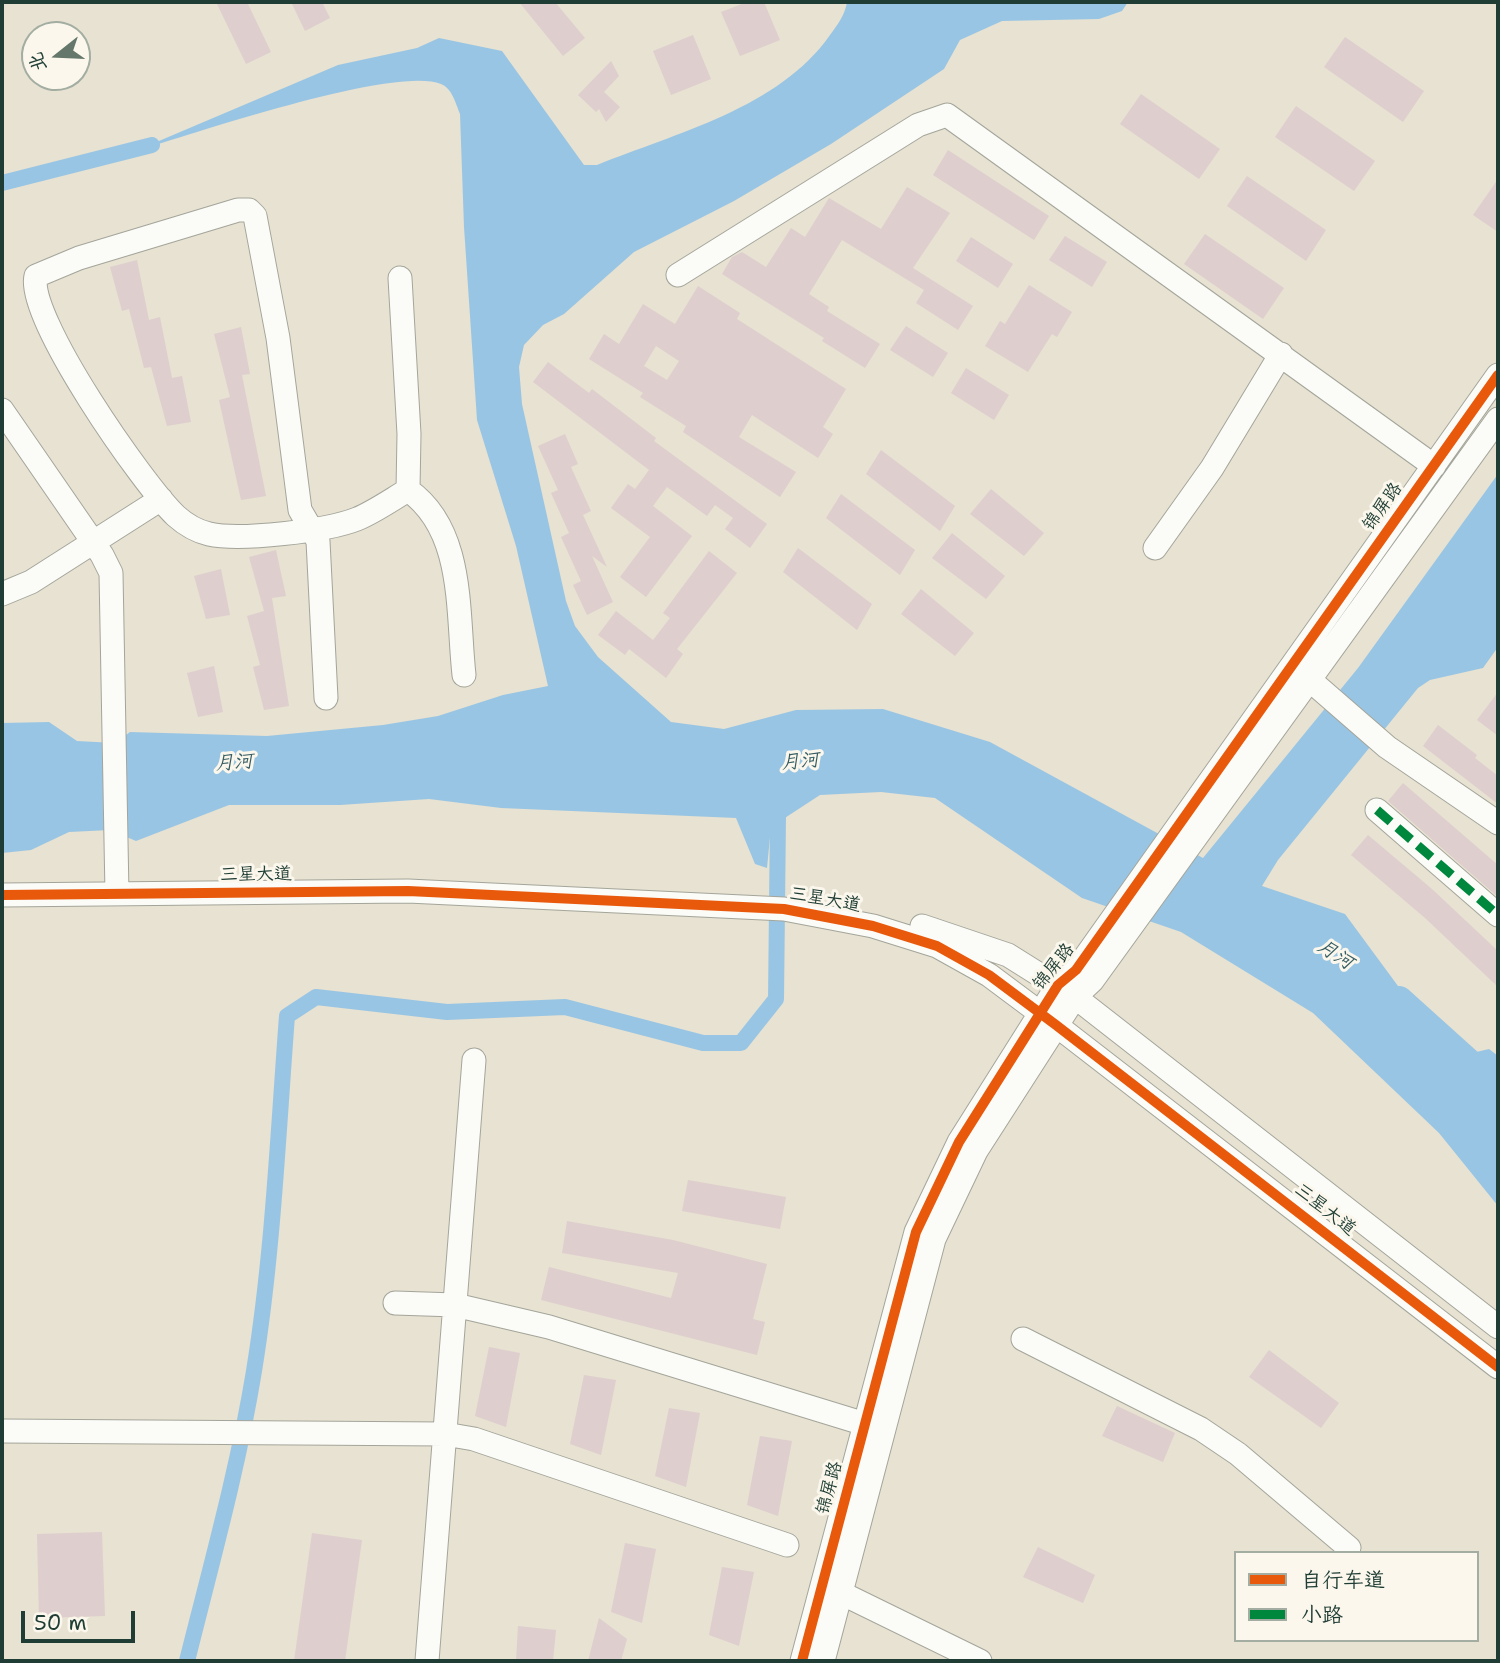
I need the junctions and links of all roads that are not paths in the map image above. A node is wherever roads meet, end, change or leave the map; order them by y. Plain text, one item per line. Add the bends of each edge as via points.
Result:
1 (678, 275) dead end
2 (400, 278) dead end
3 (1281, 355) junction
4 (1498, 375) edge
5 (3, 414) edge
6 (1498, 419) edge
7 (1434, 466) junction
8 (408, 490) junction
9 (161, 499) junction
10 (312, 529) junction
11 (94, 542) junction
12 (1155, 548) dead end
13 (2, 594) edge
14 (464, 675) dead end
15 (1311, 681) junction
16 (326, 698) dead end
17 (1377, 810) dead end
18 (1498, 823) edge
19 (1191, 828) junction
20 (2, 881) edge
21 (116, 887) junction
22 (2, 895) edge
23 (779, 902) junction
24 (1498, 915) edge
25 (1066, 991) junction
26 (1047, 1020) junction
27 (474, 1060) dead end
28 (395, 1303) dead end
29 (455, 1305) junction
30 (1498, 1327) edge
31 (1023, 1339) dead end
32 (1498, 1367) edge
33 (865, 1424) junction
34 (2, 1431) edge
35 (445, 1434) junction
36 (787, 1545) dead end
37 (1349, 1548) dead end
38 (841, 1593) junction
39 (427, 1661) edge
40 (802, 1661) edge
41 (823, 1661) edge
42 (980, 1661) edge

1 - 3 street via 918,125 947,115
2 - 8 street
3 - 7 street
3 - 12 street via 1212,468
4 - 7 street, 锦屏路
5 - 11 street
6 - 15 street, 锦屏路
7 - 19 street, 锦屏路
8 - 10 street via 359,518
8 - 14 street via 438,520 451,553
9 - 10 street via 190,528 211,534
9 - 10 street via 62,357 34,292 36,276 79,258 238,210 249,211 255,216 278,338 300,510
9 - 11 street
10 - 16 street via 318,541
11 - 13 street via 31,582
11 - 21 street via 111,573 113,592
15 - 18 street via 1387,747
15 - 19 street, 锦屏路
17 - 24 street
19 - 25 street, 锦屏路 via 1126,917 1092,981
20 - 21 street, 三星大道
21 - 22 street, 三星大道
21 - 23 street, 三星大道
23 - 25 street, 三星大道 via 877,912 1008,955
23 - 26 street, 三星大道 via 937,946 989,975
25 - 26 street, 锦屏路
25 - 30 street, 三星大道
26 - 32 street, 三星大道
26 - 33 street, 锦屏路 via 959,1142 916,1232
26 - 38 street, 锦屏路 via 934,1239
27 - 29 street
28 - 29 street
29 - 33 street via 549,1327
29 - 35 street
31 - 37 street via 1201,1429 1238,1454
33 - 40 street, 锦屏路
34 - 35 street
35 - 36 street via 474,1439
35 - 39 street
38 - 41 street, 锦屏路
38 - 42 street

